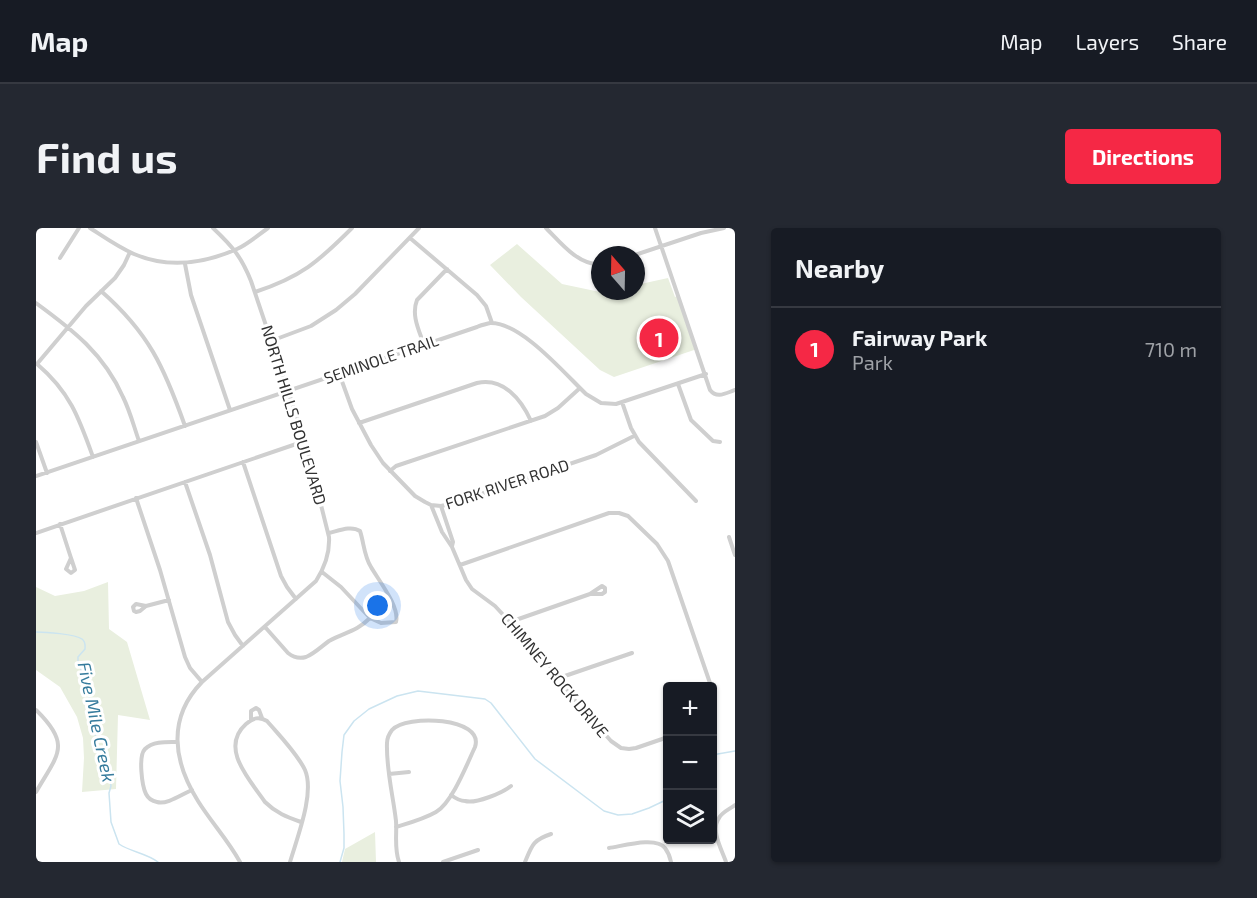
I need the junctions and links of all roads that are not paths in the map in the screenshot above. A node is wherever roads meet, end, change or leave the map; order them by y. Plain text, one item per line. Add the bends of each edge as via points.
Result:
1 (79, 228) edge
2 (90, 228) edge
3 (213, 228) edge
4 (268, 228) edge
5 (352, 228) edge
6 (419, 228) edge
7 (546, 228) edge
8 (655, 228) edge
9 (724, 228) edge
10 (410, 238) junction
11 (661, 246) junction
12 (235, 249) junction
13 (130, 252) junction
14 (645, 252) edge
15 (60, 258) dead end
16 (591, 263) edge
17 (185, 264) junction
18 (447, 269) junction
19 (101, 291) junction
20 (255, 292) junction
21 (36, 303) edge
22 (492, 323) junction
23 (68, 327) junction
24 (271, 341) junction
25 (424, 345) junction
26 (37, 364) edge
27 (339, 373) junction
28 (706, 374) junction
29 (678, 384) junction
30 (580, 388) junction
31 (735, 390) edge
32 (288, 391) junction
33 (622, 402) junction
34 (230, 411) junction
35 (531, 421) junction
36 (359, 423) junction
37 (185, 426) junction
38 (634, 436) junction
39 (139, 441) junction
40 (305, 441) junction
41 (36, 442) edge
42 (720, 442) dead end
43 (93, 457) junction
44 (243, 462) junction
45 (390, 471) junction
46 (46, 473) junction
47 (36, 476) edge
48 (185, 482) junction
49 (136, 498) junction
50 (696, 501) dead end
51 (431, 505) junction
52 (441, 506) junction
53 (60, 524) junction
54 (36, 533) edge
55 (329, 533) junction
56 (729, 537) dead end
57 (452, 547) junction
58 (735, 555) edge
59 (71, 558) dead end
60 (460, 565) junction
61 (322, 572) junction
62 (590, 594) dead end
63 (296, 599) junction
64 (169, 600) junction
65 (146, 606) dead end
66 (370, 618) junction
67 (510, 622) junction
68 (264, 627) junction
69 (243, 646) junction
70 (632, 653) dead end
71 (559, 678) junction
72 (202, 682) junction
73 (709, 682) edge
74 (36, 710) edge
75 (262, 718) junction
76 (251, 720) junction
77 (663, 739) edge
78 (177, 742) junction
79 (409, 772) dead end
80 (389, 774) junction
81 (38, 783) edge
82 (511, 786) dead end
83 (192, 790) junction
84 (36, 792) edge
85 (451, 795) junction
86 (735, 805) edge
87 (301, 822) junction
88 (396, 827) junction
89 (551, 834) dead end
90 (609, 848) dead end
91 (478, 850) dead end
92 (240, 862) edge
93 (290, 862) edge
94 (399, 862) edge
95 (443, 862) edge
96 (525, 862) edge
97 (671, 862) edge
98 (726, 862) edge

1 - 15 street
2 - 13 street
3 - 12 street, NORTH HILLS BOULEVARD
4 - 12 street
5 - 20 street via 308,268
6 - 10 street
7 - 16 street via 577,258
8 - 11 street
9 - 11 street
10 - 18 street
10 - 24 street via 336,310 311,326
11 - 14 street
11 - 28 street
12 - 17 street
12 - 20 street, NORTH HILLS BOULEVARD
13 - 17 street via 158,262
13 - 19 street via 115,278
17 - 34 street via 189,289
18 - 22 street via 477,295
18 - 25 street via 414,306
19 - 23 street
19 - 37 street via 152,348
20 - 24 street, NORTH HILLS BOULEVARD
21 - 23 street
22 - 25 street, SEMINOLE TRAIL
22 - 30 street via 528,339
23 - 26 street
23 - 39 street via 93,350 111,375
24 - 32 street, NORTH HILLS BOULEVARD
25 - 27 street, SEMINOLE TRAIL
26 - 43 street via 70,400
27 - 32 street, SEMINOLE TRAIL
27 - 36 street, FORK RIVER ROAD
28 - 29 street
28 - 31 street via 713,393
29 - 33 street
29 - 42 street via 691,420 713,441
30 - 33 street via 601,403
30 - 35 street via 558,408
32 - 34 street, SEMINOLE TRAIL
32 - 40 street, NORTH HILLS BOULEVARD
33 - 38 street
34 - 37 street, SEMINOLE TRAIL
35 - 36 street via 508,390 488,381
35 - 45 street
36 - 45 street, FORK RIVER ROAD
37 - 39 street, SEMINOLE TRAIL
38 - 50 street
38 - 52 street, FORK RIVER ROAD via 596,455
39 - 43 street, SEMINOLE TRAIL
40 - 44 street
40 - 55 street, NORTH HILLS BOULEVARD
41 - 46 street
43 - 46 street, SEMINOLE TRAIL
44 - 48 street
44 - 63 street via 281,576
45 - 51 street, FORK RIVER ROAD
46 - 47 street, SEMINOLE TRAIL
48 - 49 street
48 - 69 street via 228,622
49 - 53 street
49 - 64 street
51 - 52 street, FORK RIVER ROAD
51 - 57 street, CHIMNEY ROCK DRIVE
52 - 57 street, CHIMNEY ROCK DRIVE
53 - 54 street
53 - 59 street
55 - 61 street, NORTH HILLS BOULEVARD via 329,550
55 - 66 street via 351,528 360,531 370,566 397,619 395,623
56 - 58 street
57 - 60 street, CHIMNEY ROCK DRIVE
60 - 67 street, CHIMNEY ROCK DRIVE via 472,589
60 - 73 street via 609,513 624,514 651,538 668,561
61 - 63 street, NORTH HILLS BOULEVARD
61 - 66 street
62 - 67 street
63 - 68 street, NORTH HILLS BOULEVARD
64 - 65 street
64 - 72 street via 185,657
66 - 68 street via 302,658 288,653
67 - 71 street, CHIMNEY ROCK DRIVE
68 - 69 street, NORTH HILLS BOULEVARD
69 - 72 street, NORTH HILLS BOULEVARD
70 - 71 street
71 - 77 street, CHIMNEY ROCK DRIVE via 616,746 633,749
72 - 78 street, NORTH HILLS BOULEVARD via 185,705
74 - 81 street via 55,732 59,745
75 - 76 street
75 - 76 street via 256,708 251,711
75 - 87 street via 306,773 309,792
76 - 87 street via 235,741 238,762 271,808
78 - 83 street, NORTH HILLS BOULEVARD via 181,765
78 - 83 street via 152,744 144,750 144,790 151,800 160,803
79 - 80 street
80 - 85 street via 387,741 396,727 417,721 461,726 473,732 477,742
80 - 88 street
81 - 84 street
82 - 85 street via 473,801
83 - 92 street, NORTH HILLS BOULEVARD
85 - 88 street via 436,813
86 - 98 street via 721,815 716,825
87 - 93 street
88 - 94 street
89 - 96 street via 533,843
90 - 97 street via 654,842 666,849
91 - 95 street

